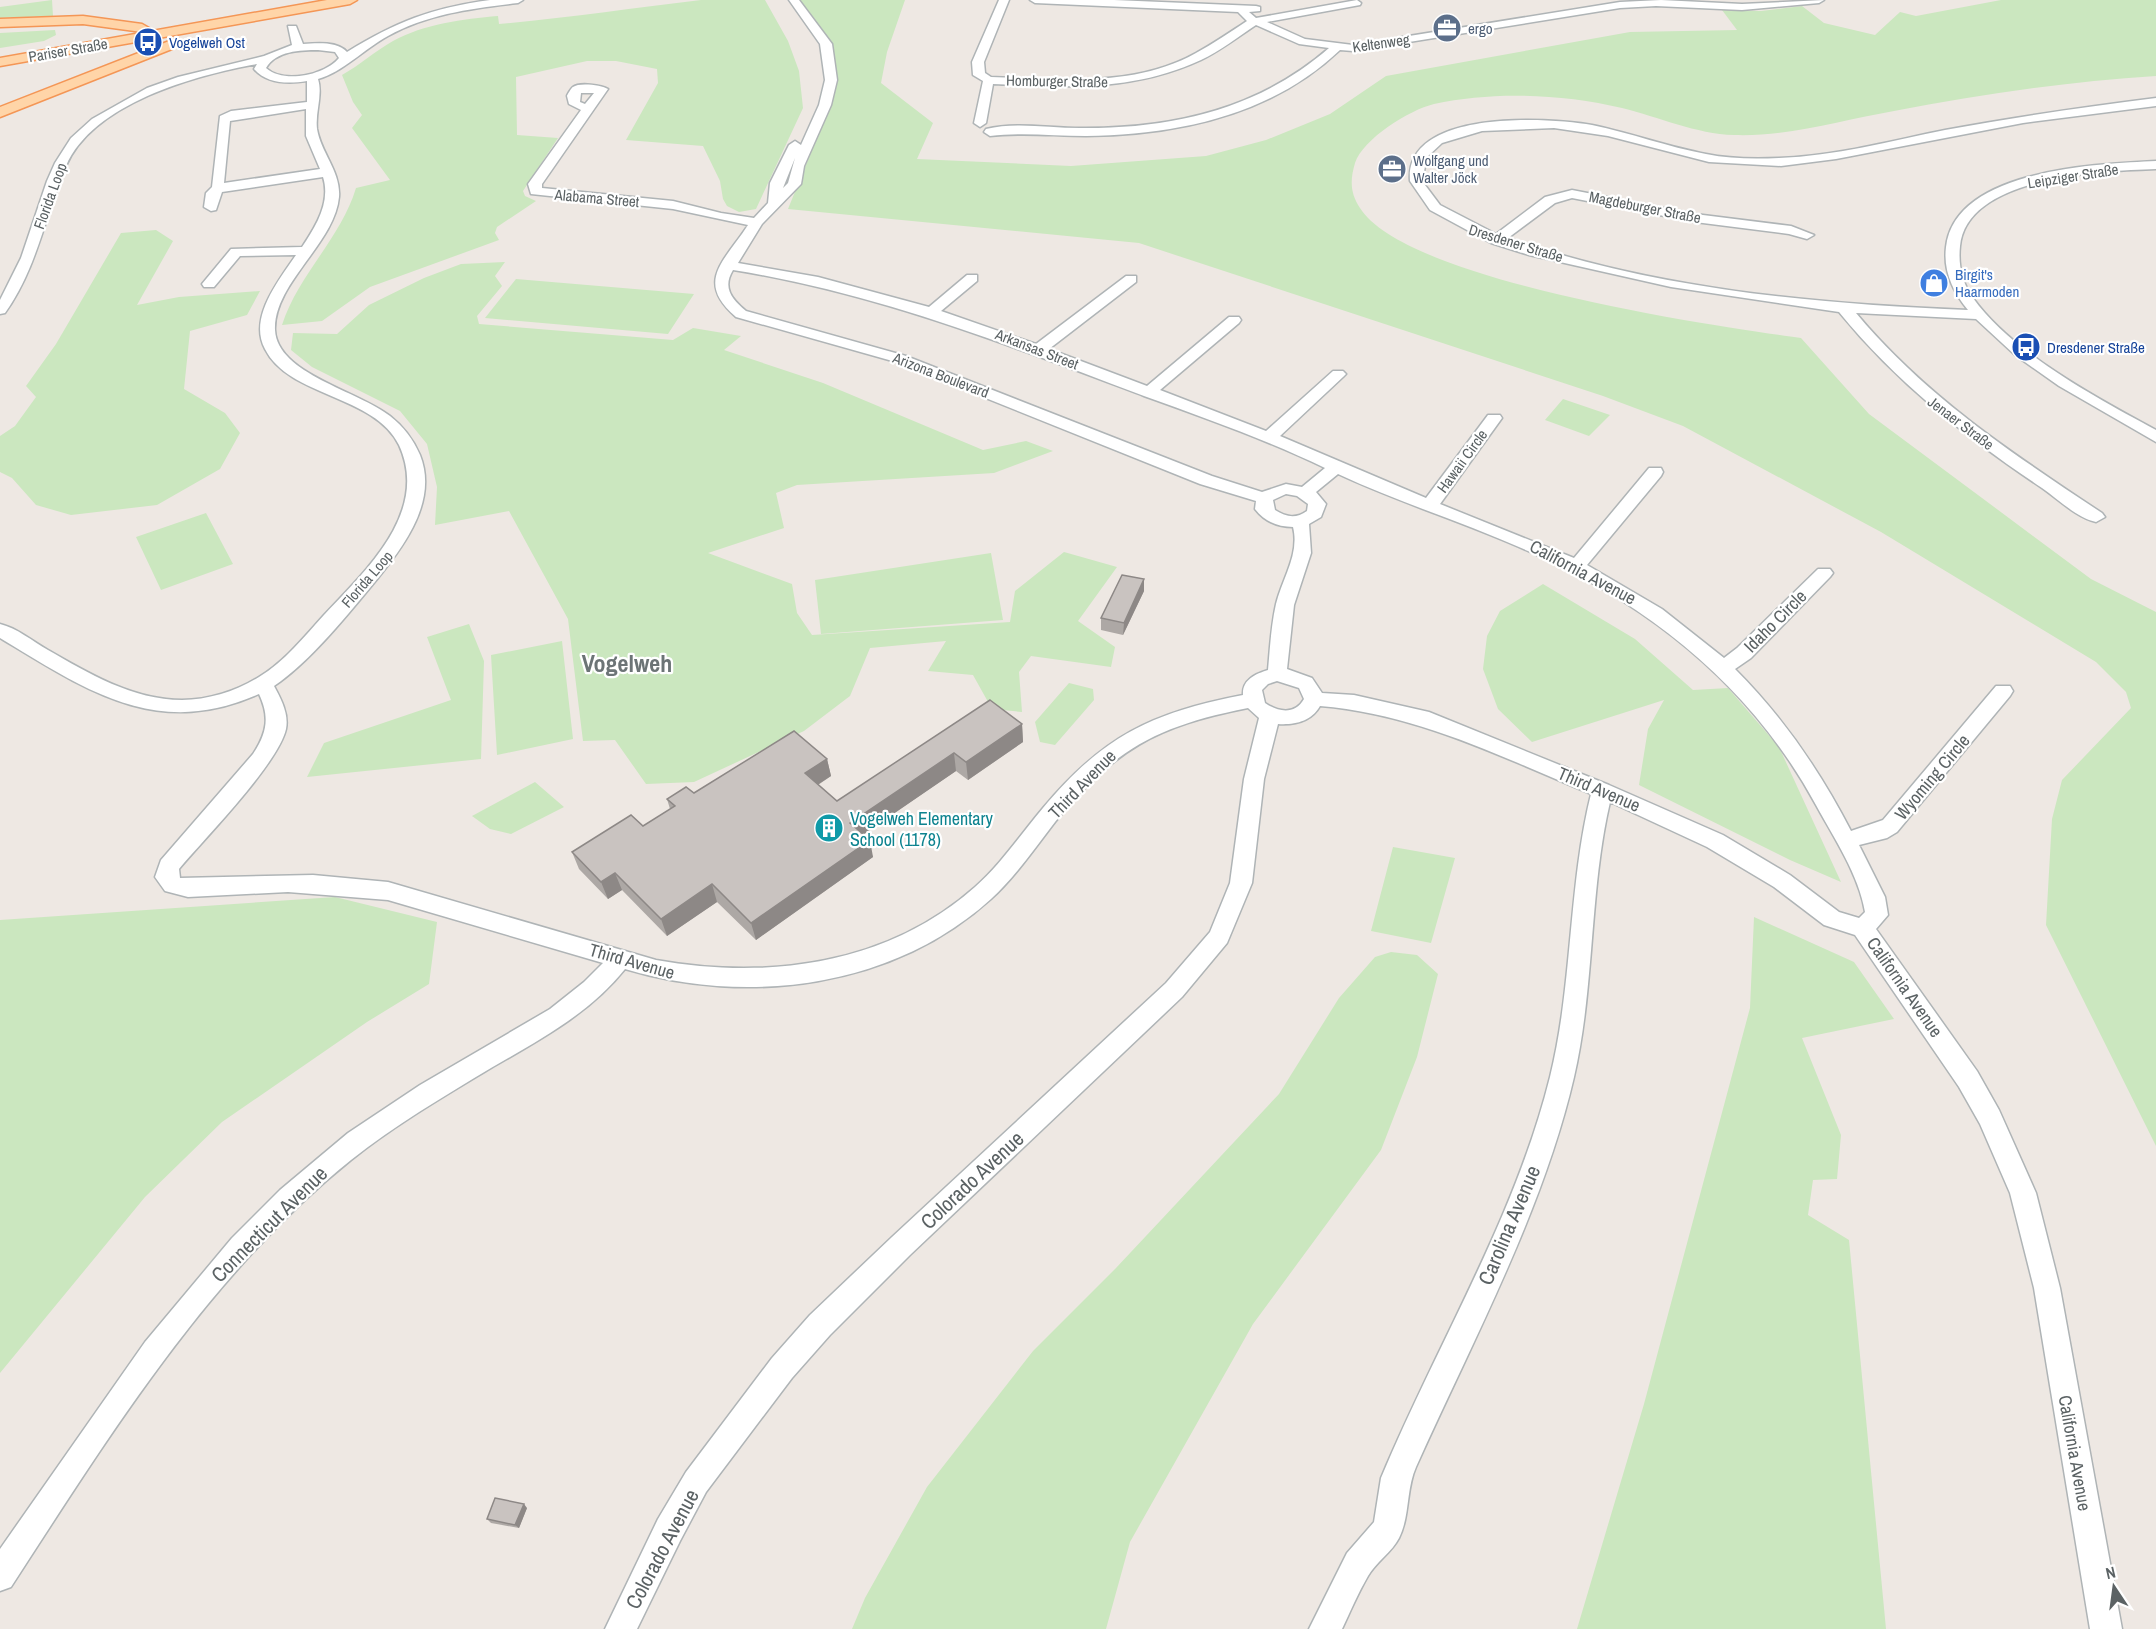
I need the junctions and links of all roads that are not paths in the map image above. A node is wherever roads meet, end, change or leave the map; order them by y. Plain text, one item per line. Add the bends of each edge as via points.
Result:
1 (331, 0) edge
2 (350, 0) edge
3 (518, 0) edge
4 (782, 0) edge
5 (794, 0) edge
6 (1004, 0) edge
7 (1035, 0) edge
8 (1819, 0) edge
9 (1800, 1) edge
10 (1242, 9) junction
11 (255, 17) junction
12 (1255, 21) junction
13 (0, 23) edge
14 (188, 26) junction
15 (292, 28) dead end
16 (0, 30) edge
17 (378, 37) junction
18 (807, 38) dead end
19 (299, 48) junction
20 (334, 48) junction
21 (1335, 48) junction
22 (51, 50) junction
23 (345, 58) junction
24 (267, 59) junction
25 (0, 61) edge
26 (830, 65) junction
27 (263, 73) junction
28 (193, 75) junction
29 (311, 77) junction
30 (990, 80) junction
31 (0, 99) edge
32 (2156, 102) edge
33 (311, 105) junction
34 (588, 109) dead end
35 (0, 112) edge
36 (980, 123) dead end
37 (990, 132) dead end
38 (2156, 165) edge
39 (328, 172) junction
40 (219, 187) junction
41 (775, 203) junction
42 (211, 207) dead end
43 (757, 222) junction
44 (1807, 235) dead end
45 (1496, 240) junction
46 (308, 251) junction
47 (727, 265) junction
48 (972, 279) dead end
49 (1131, 279) dead end
50 (209, 284) dead end
51 (1844, 308) junction
52 (0, 310) edge
53 (932, 312) junction
54 (1979, 315) junction
55 (1234, 320) dead end
56 (1038, 350) junction
57 (1338, 374) dead end
58 (1149, 392) junction
59 (1494, 418) dead end
60 (1269, 437) junction
61 (2156, 437) edge
62 (1336, 467) junction
63 (1655, 472) dead end
64 (1305, 493) junction
65 (1265, 498) junction
66 (1431, 504) junction
67 (2097, 517) dead end
68 (1300, 521) junction
69 (1578, 565) junction
70 (1824, 573) dead end
71 (0, 630) edge
72 (1723, 668) junction
73 (1277, 674) junction
74 (263, 684) junction
75 (2003, 691) dead end
76 (1314, 699) junction
77 (1262, 708) junction
78 (1602, 790) junction
79 (1846, 840) junction
80 (1863, 928) junction
81 (621, 957) junction
82 (0, 1576) edge
83 (621, 1629) edge
84 (1325, 1629) edge
85 (2106, 1629) edge

1 - 14 main road, Pariser Straße
2 - 11 main road, Pariser Straße
3 - 17 street via 438,13
4 - 18 street
5 - 26 street, Arizona Boulevard via 826,44
6 - 30 street, Homburger Straße via 976,68 979,75
7 - 10 street
8 - 9 street, Keltenweg
9 - 21 street, Keltenweg via 1743,8 1620,4 1364,48
10 - 12 street, Keltenweg
10 - 12 street via 1361,2
11 - 25 main road, Pariser Straße
11 - 35 main road via 218,26
12 - 21 street, Keltenweg via 1303,42
12 - 30 street, Homburger Straße via 1198,57 1139,78 1086,84
13 - 14 main road via 66,20 150,28
14 - 22 main road, Pariser Straße
15 - 19 street
16 - 22 main road via 62,25 86,31 80,40
17 - 20 street, Florida Loop
17 - 23 street, Florida Loop
19 - 20 street, Florida Loop
19 - 24 street, Florida Loop
20 - 23 street via 343,52
21 - 37 street, Keltenweg via 1274,93 1197,120 1108,131
22 - 25 main road, Pariser Straße
23 - 29 street, Florida Loop via 338,67
24 - 27 street via 261,64
24 - 28 street, Florida Loop
25 - 31 main road via 30,62 47,67 51,73 36,88
26 - 41 street, Arizona Boulevard via 825,105 798,166 797,177
26 - 41 street via 814,59 818,84 815,98 777,183
27 - 28 street, Florida Loop via 224,71
27 - 29 street, Florida Loop via 282,79
28 - 52 street, Florida Loop via 146,93 97,122 76,141 61,161 19,280
29 - 33 street, Florida Loop
30 - 36 street, Homburger Straße
32 - 45 street, Dresdener Straße via 1987,126 1773,164 1707,159 1594,130 1548,124 1481,127 1438,141 1418,160 1416,178 1421,194 1450,220
33 - 39 street, Florida Loop via 311,130
33 - 40 street via 224,119
34 - 43 street, Alabama Street via 535,184 536,191 673,204
38 - 54 street, Leipziger Straße via 2087,171 2028,182 1994,194 1976,207 1956,230 1952,256 1959,285
39 - 40 street
39 - 46 street, Florida Loop via 333,191 331,202
40 - 42 street via 213,193
41 - 43 street, Arizona Boulevard
43 - 47 street, Arizona Boulevard
44 - 45 street, Magdeburger Straße via 1563,194
45 - 51 street, Dresdener Straße via 1659,281
46 - 50 street via 236,252
46 - 74 street, Florida Loop via 273,305 266,335 270,348 288,367 393,427 412,456 415,490 403,531 384,562 286,666
47 - 53 street, Arkansas Street via 800,278
47 - 65 street, Arizona Boulevard via 721,278 722,296 749,318 901,358 1206,480
48 - 53 street
49 - 56 street
51 - 54 street, Dresdener Straße
51 - 67 street, Jenaer Straße via 1880,352 1928,398 1982,440
53 - 56 street, Arkansas Street
54 - 61 street, Leipziger Straße via 2063,382
55 - 58 street
56 - 58 street, Arkansas Street
57 - 60 street
58 - 60 street, Arkansas Street
59 - 66 street, Hawaii Circle
60 - 62 street, Arkansas Street
62 - 64 street
62 - 66 street, California Avenue
63 - 69 street
64 - 65 street via 1286,489
64 - 68 street via 1315,500 1317,508 1312,516
65 - 68 street via 1264,508 1275,518
66 - 69 street, California Avenue
68 - 73 street via 1304,553 1285,605
69 - 72 street, California Avenue via 1661,616
70 - 72 street, Idaho Circle
71 - 74 street, Florida Loop via 129,700 158,707 207,703
72 - 79 street, California Avenue via 1786,736
73 - 76 street via 1303,681 1314,693
73 - 77 street via 1252,688
74 - 81 street, Third Avenue via 276,705 278,721 273,740 169,866 166,878 173,885 188,888 287,882 358,886 439,904
75 - 79 street, Wyoming Circle via 1890,826
76 - 77 street via 1300,716 1280,718
76 - 78 street, Third Avenue via 1354,702 1422,717
77 - 81 street, Third Avenue via 1184,717 1118,746 1077,784 984,892 956,915 900,946 840,966 751,980 682,976
77 - 83 street, Colorado Avenue via 1241,883 1219,937 1174,990 820,1325 782,1368 696,1482
78 - 80 street, Third Avenue via 1715,841 1782,881 1832,919
78 - 84 street, Carolina Avenue via 1591,836 1573,1018 1562,1077 1539,1155 1509,1231 1396,1478 1388,1529 1358,1564
79 - 80 street, California Avenue via 1877,907 1877,915
80 - 85 street, California Avenue via 1968,1079 2023,1193 2047,1288
81 - 82 street, Connecticut Avenue via 607,977 560,1016 383,1122 305,1183 231,1258 185,1314 58,1488

